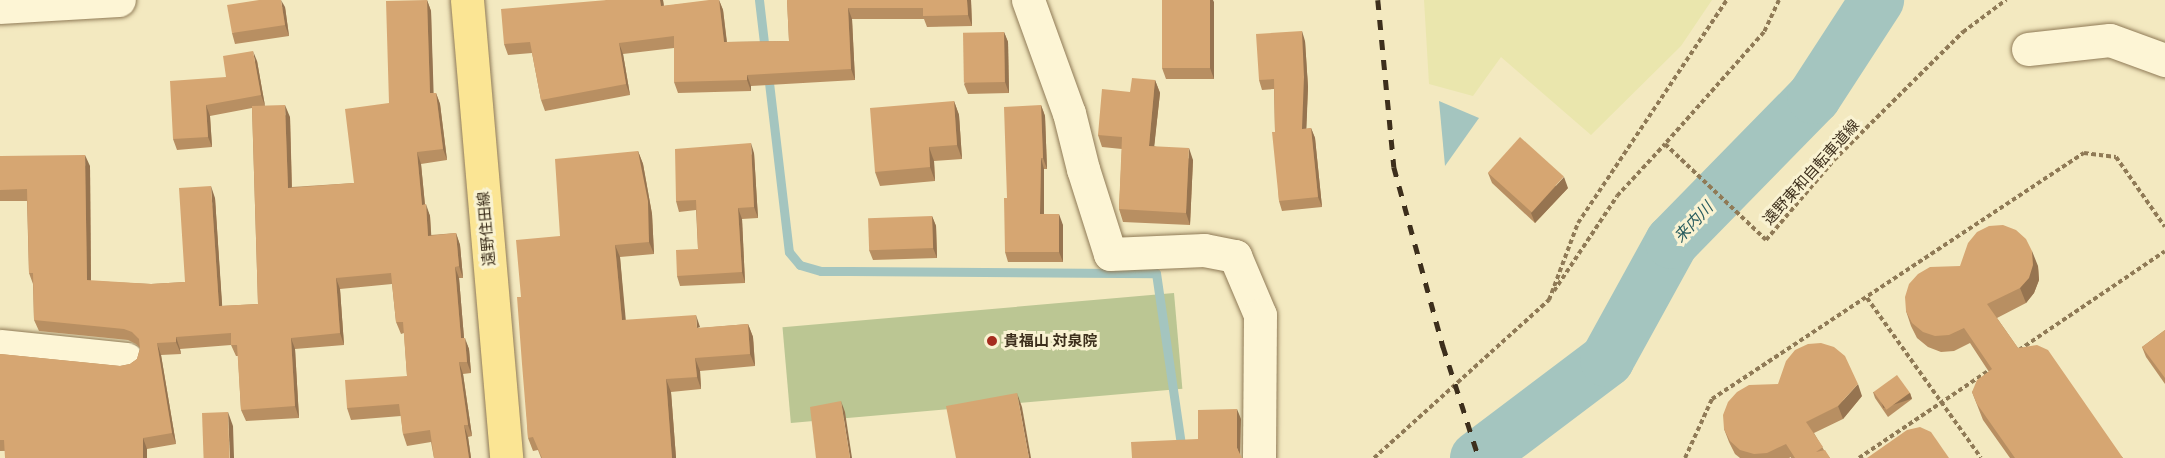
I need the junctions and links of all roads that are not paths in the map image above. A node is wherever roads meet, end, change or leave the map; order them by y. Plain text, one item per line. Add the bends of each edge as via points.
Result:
1 (119, 0) edge
2 (467, 0) edge
3 (1028, 0) edge
4 (0, 6) edge
5 (2028, 49) dead end
6 (2165, 60) edge
7 (0, 346) edge
8 (126, 358) dead end
9 (506, 458) edge
10 (1259, 458) edge

1 - 4 street
2 - 9 main road, 遠野住田線
3 - 10 street via 1069,114 1110,254 1204,250 1235,256 1260,315
5 - 6 street via 2110,40
7 - 8 street

